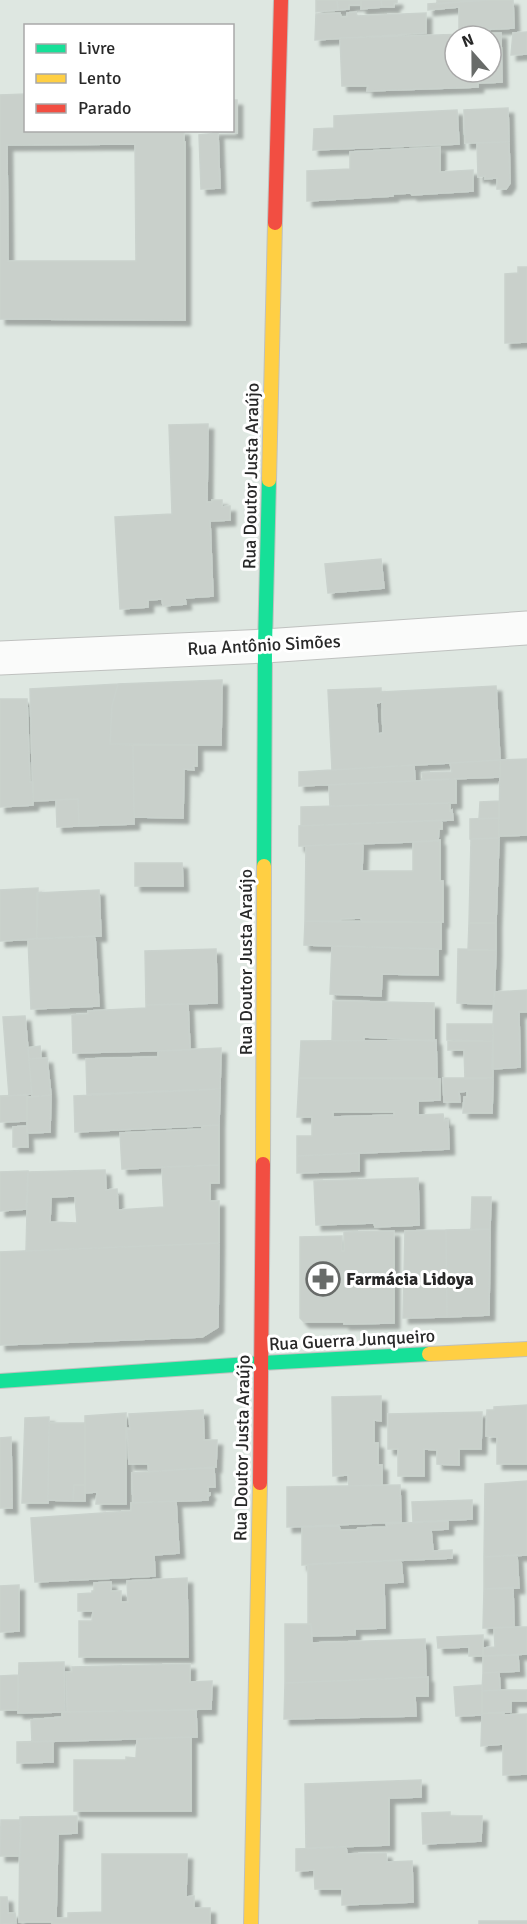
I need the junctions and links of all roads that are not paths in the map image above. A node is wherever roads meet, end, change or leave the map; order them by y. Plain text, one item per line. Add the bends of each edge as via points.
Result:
1 (281, 0) edge
2 (527, 628) edge
3 (265, 646) junction
4 (0, 658) edge
5 (527, 1349) edge
6 (262, 1363) junction
7 (0, 1381) edge
8 (251, 1924) edge

1 - 3 street, Rua Doutor Justa Araújo
2 - 3 street, Rua Antônio Simões
3 - 4 street, Rua Antônio Simões
3 - 6 street, Rua Doutor Justa Araújo
5 - 6 street, Rua Guerra Junqueiro
6 - 7 street, Rua Guerra Junqueiro
6 - 8 street, Rua Doutor Justa Araújo

